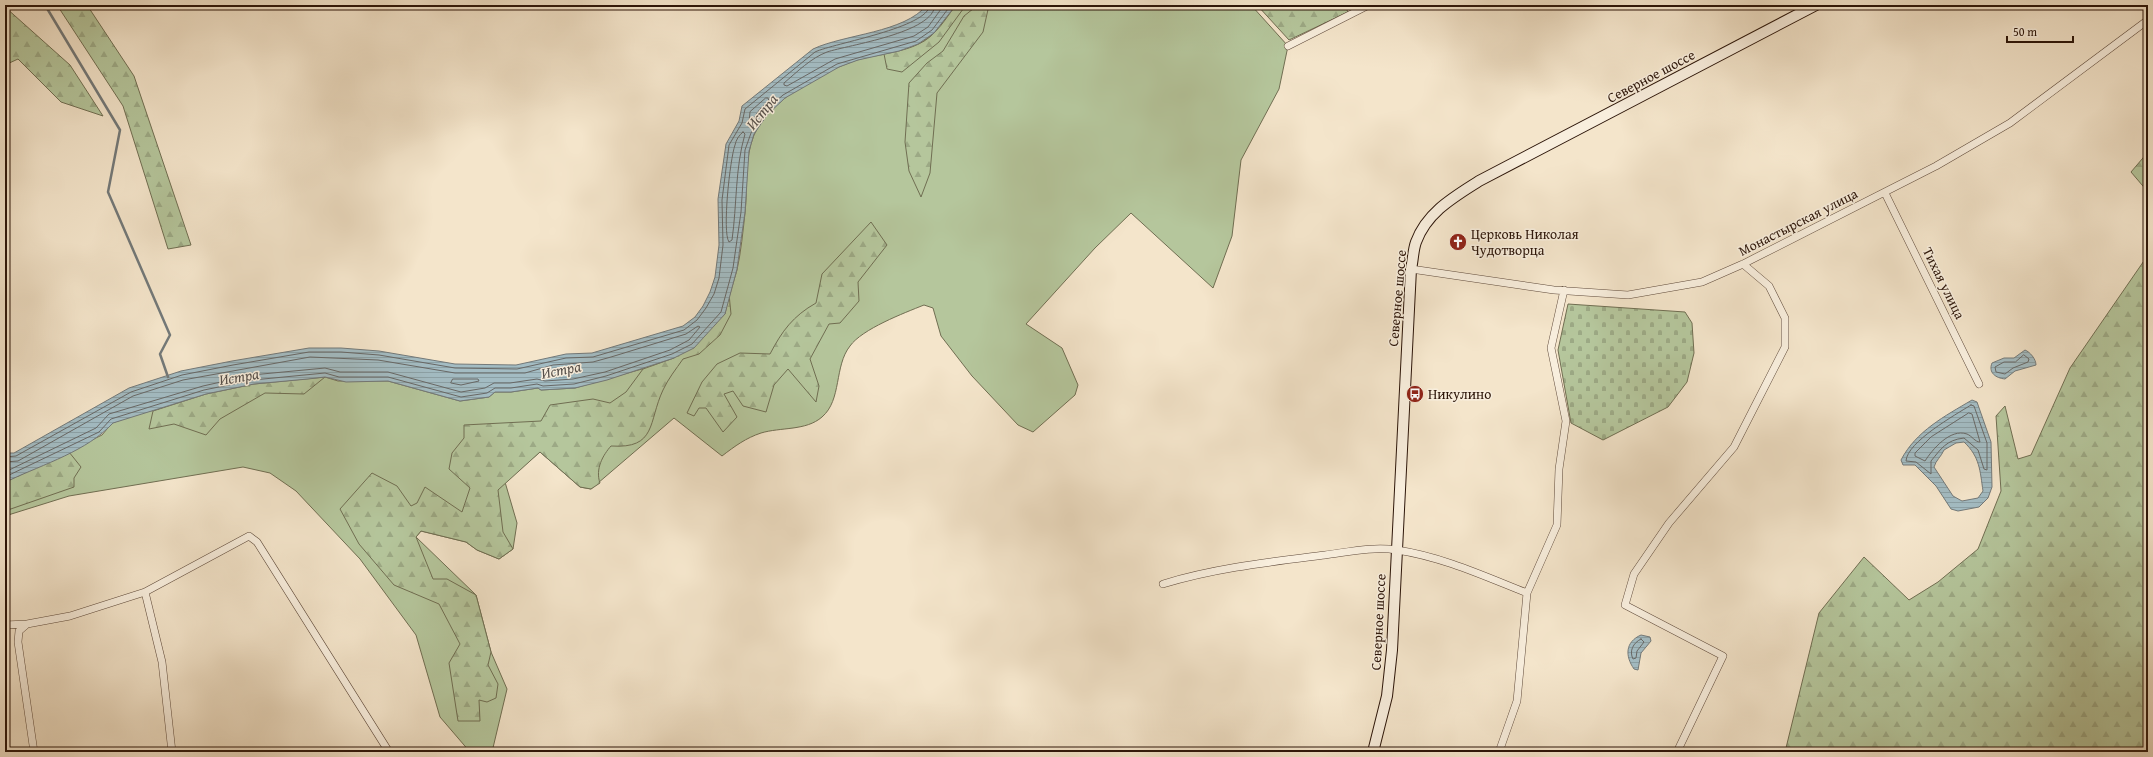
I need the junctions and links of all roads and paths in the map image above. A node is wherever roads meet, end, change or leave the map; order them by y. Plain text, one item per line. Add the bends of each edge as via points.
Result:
1 (1369, 5) edge
2 (1816, 5) edge
3 (2148, 20) edge
4 (1288, 46) dead end
5 (1885, 193) junction
6 (1743, 264) junction
7 (1411, 269) junction
8 (1564, 290) junction
9 (1979, 384) dead end
10 (1396, 550) junction
11 (1163, 584) dead end
12 (145, 592) junction
13 (1527, 593) junction
14 (27, 624) junction
15 (5, 625) edge
16 (34, 752) edge
17 (172, 752) edge
18 (389, 752) edge
19 (1373, 752) edge
20 (1499, 752) edge
21 (1678, 752) edge

1 - 4 street
2 - 7 main road, Северное шоссе via 1480,181 1451,199 1434,214 1424,228 1416,243
3 - 5 street, Монастырская улица via 2010,123
5 - 6 street, Монастырская улица
5 - 9 street, Тихая улица
6 - 8 street, Монастырская улица via 1702,282 1628,295
6 - 21 street via 1769,286 1785,318 1785,347 1734,446 1669,523 1634,574 1625,605 1722,656
7 - 8 street, Монастырская улица
7 - 10 main road, Северное шоссе
8 - 13 street via 1551,348 1566,420 1559,469 1557,525
10 - 11 street via 1364,550 1269,562 1189,576
10 - 13 street via 1458,564
10 - 19 main road, Северное шоссе via 1388,688 1379,736
12 - 14 street via 70,616
12 - 17 street via 162,662
12 - 18 street via 248,536 257,542
13 - 20 street via 1517,701
14 - 15 street
14 - 16 street via 19,631 18,642

